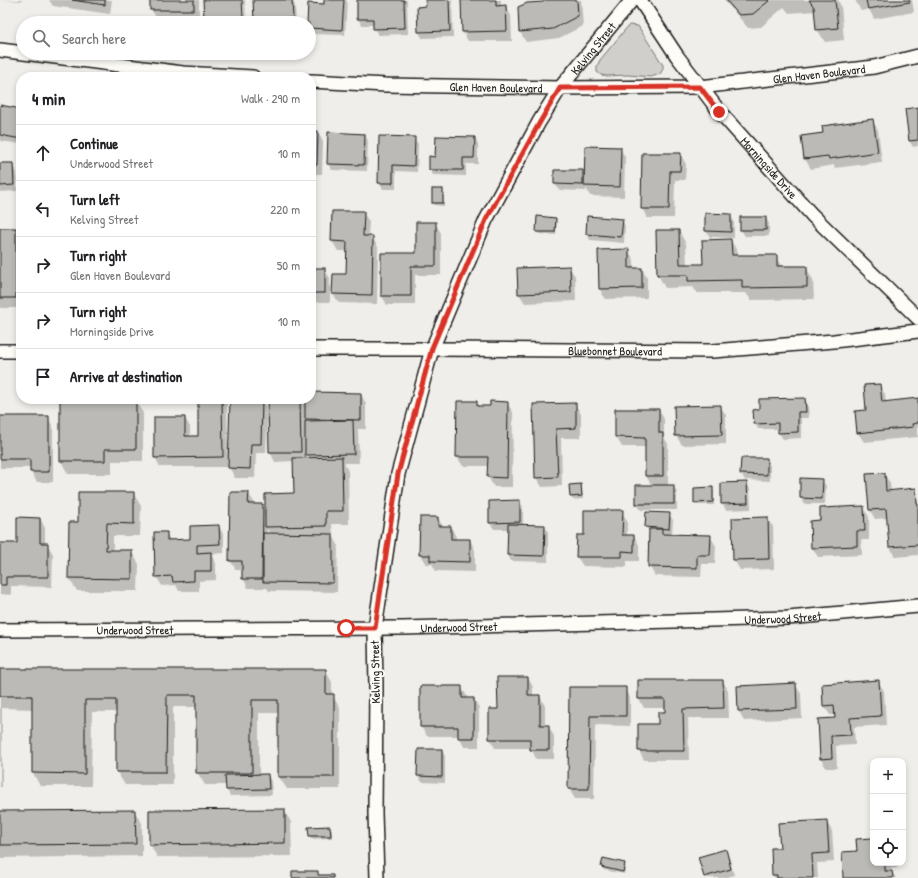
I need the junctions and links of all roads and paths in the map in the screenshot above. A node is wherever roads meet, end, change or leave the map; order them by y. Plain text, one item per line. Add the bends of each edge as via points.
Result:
1 (632, 0) edge
2 (640, 0) edge
3 (0, 50) edge
4 (16, 52) edge
5 (918, 56) edge
6 (80, 60) edge
7 (175, 72) edge
8 (316, 81) edge
9 (700, 87) junction
10 (560, 88) junction
11 (918, 318) edge
12 (918, 331) edge
13 (432, 348) junction
14 (316, 349) edge
15 (0, 351) edge
16 (16, 351) edge
17 (918, 606) edge
18 (375, 628) junction
19 (0, 630) edge
20 (376, 878) edge

1 - 10 street, Kelving Street
2 - 9 street, Morningside Drive
3 - 4 street
5 - 9 street, Glen Haven Boulevard via 874,67
6 - 7 street
8 - 10 street, Glen Haven Boulevard
9 - 10 street, Glen Haven Boulevard
9 - 11 street, Morningside Drive via 719,112 812,216
10 - 13 street, Kelving Street via 486,220
12 - 13 street, Bluebonnet Boulevard via 713,351
13 - 14 street, Bluebonnet Boulevard
13 - 18 street, Kelving Street via 398,474
15 - 16 street
17 - 18 street, Underwood Street via 788,618
18 - 19 street, Underwood Street
18 - 20 street, Kelving Street

